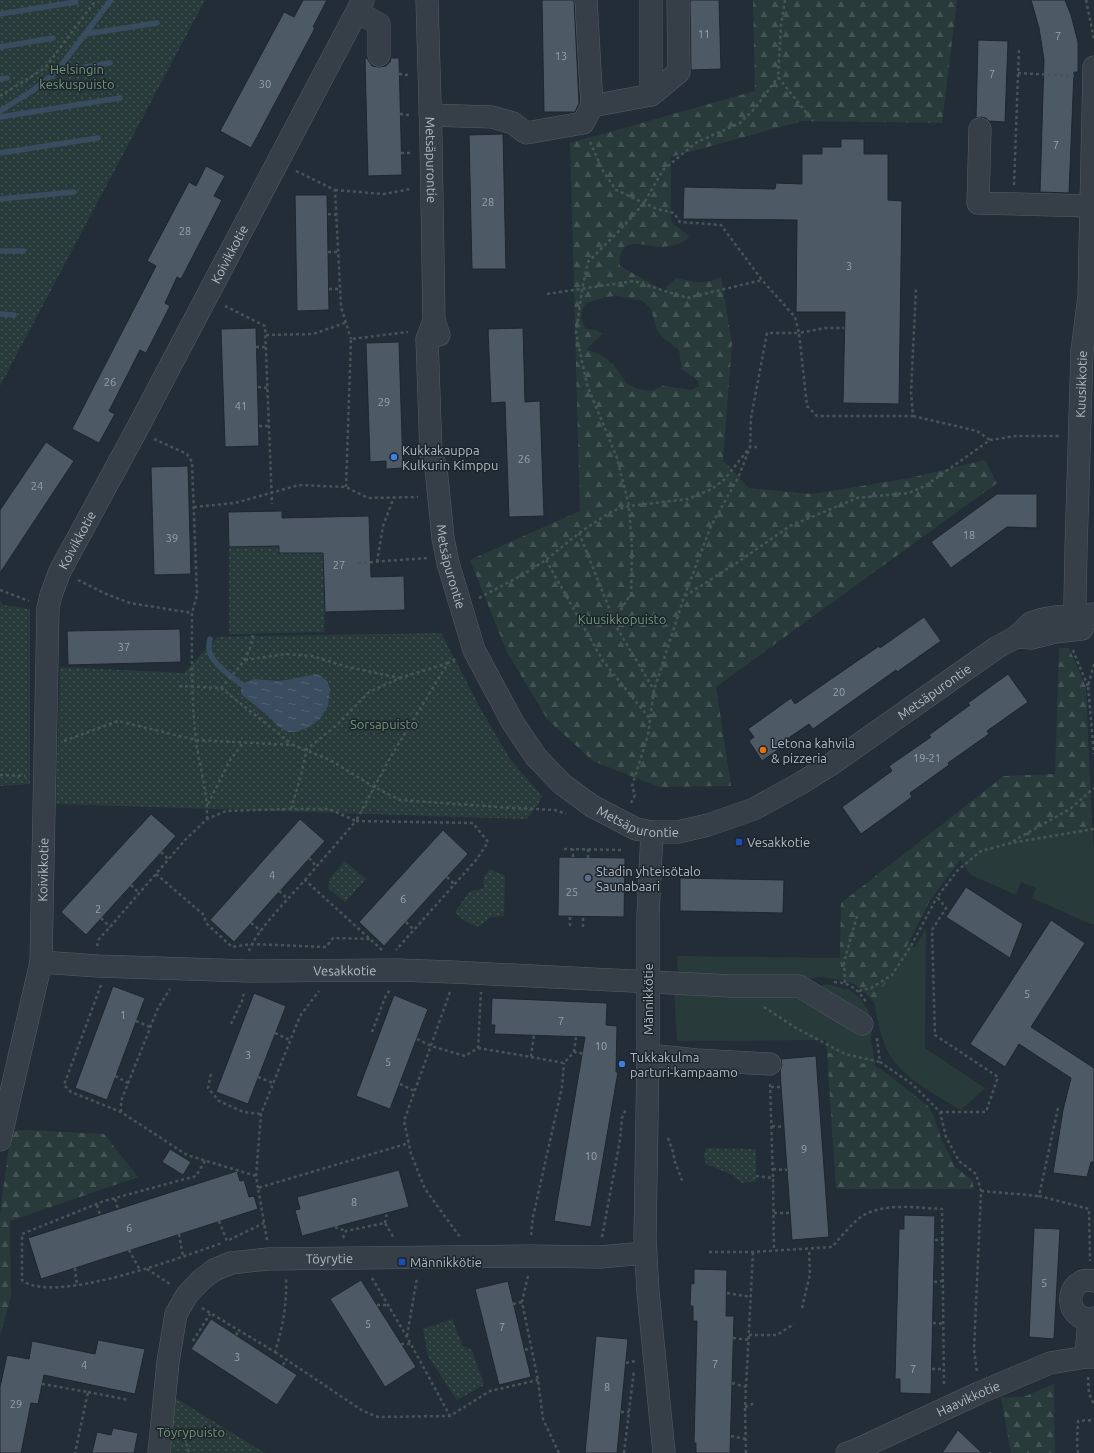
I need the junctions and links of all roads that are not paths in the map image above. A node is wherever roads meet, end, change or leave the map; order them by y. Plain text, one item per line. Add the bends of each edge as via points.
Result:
1 (427, 0) edge
2 (586, 0) edge
3 (651, 0) edge
4 (678, 0) edge
5 (360, 6) edge
6 (379, 55) dead end
7 (1094, 67) edge
8 (1094, 76) edge
9 (1094, 82) edge
10 (651, 95) junction
11 (588, 114) junction
12 (420, 115) junction
13 (980, 129) dead end
14 (1090, 206) junction
15 (1083, 627) edge
16 (652, 832) junction
17 (41, 962) junction
18 (648, 981) junction
19 (870, 1022) road end
20 (648, 1055) junction
21 (770, 1064) road end
22 (0, 1140) edge
23 (645, 1253) junction
24 (1092, 1281) edge
25 (1092, 1318) edge
26 (1090, 1357) edge
27 (158, 1453) edge
28 (664, 1453) edge
29 (847, 1453) edge

1 - 12 street, Metsäpurontie
2 - 11 street
3 - 10 street
4 - 10 street via 679,72
5 - 6 street via 379,24
5 - 17 street, Koivikkotie via 60,571 51,595 48,608 44,746
7 - 8 street, Kuusikkotie
8 - 9 street, Kuusikkotie
9 - 14 street, Kuusikkotie
10 - 11 street
11 - 12 street via 526,133 513,122 492,117
12 - 16 street, Metsäpurontie via 434,321 441,338 442,452 436,468 443,538 461,656 536,757 562,784 592,806 623,823
13 - 14 street via 978,203
14 - 15 street, Kuusikkotie via 1089,297 1082,351 1076,550
15 - 16 street, Metsäpurontie via 1032,638 1016,637 996,648 830,765 754,808 708,825 678,832
16 - 18 street, Männikkötie
17 - 18 street, Vesakkotie via 247,971 395,970
17 - 22 street, Koivikkotie
18 - 19 street, Vesakkotie via 731,986 799,986
18 - 20 street, Männikkötie
20 - 21 street
20 - 23 street, Männikkötie
23 - 27 street, Töyrytie via 600,1257 268,1259 231,1263 214,1270 201,1280 176,1314
23 - 28 street, Männikkötie
24 - 25 street via 1081,1282 1071,1295 1074,1311 1081,1317
25 - 26 street
26 - 29 street, Haavikkotie via 1050,1363

